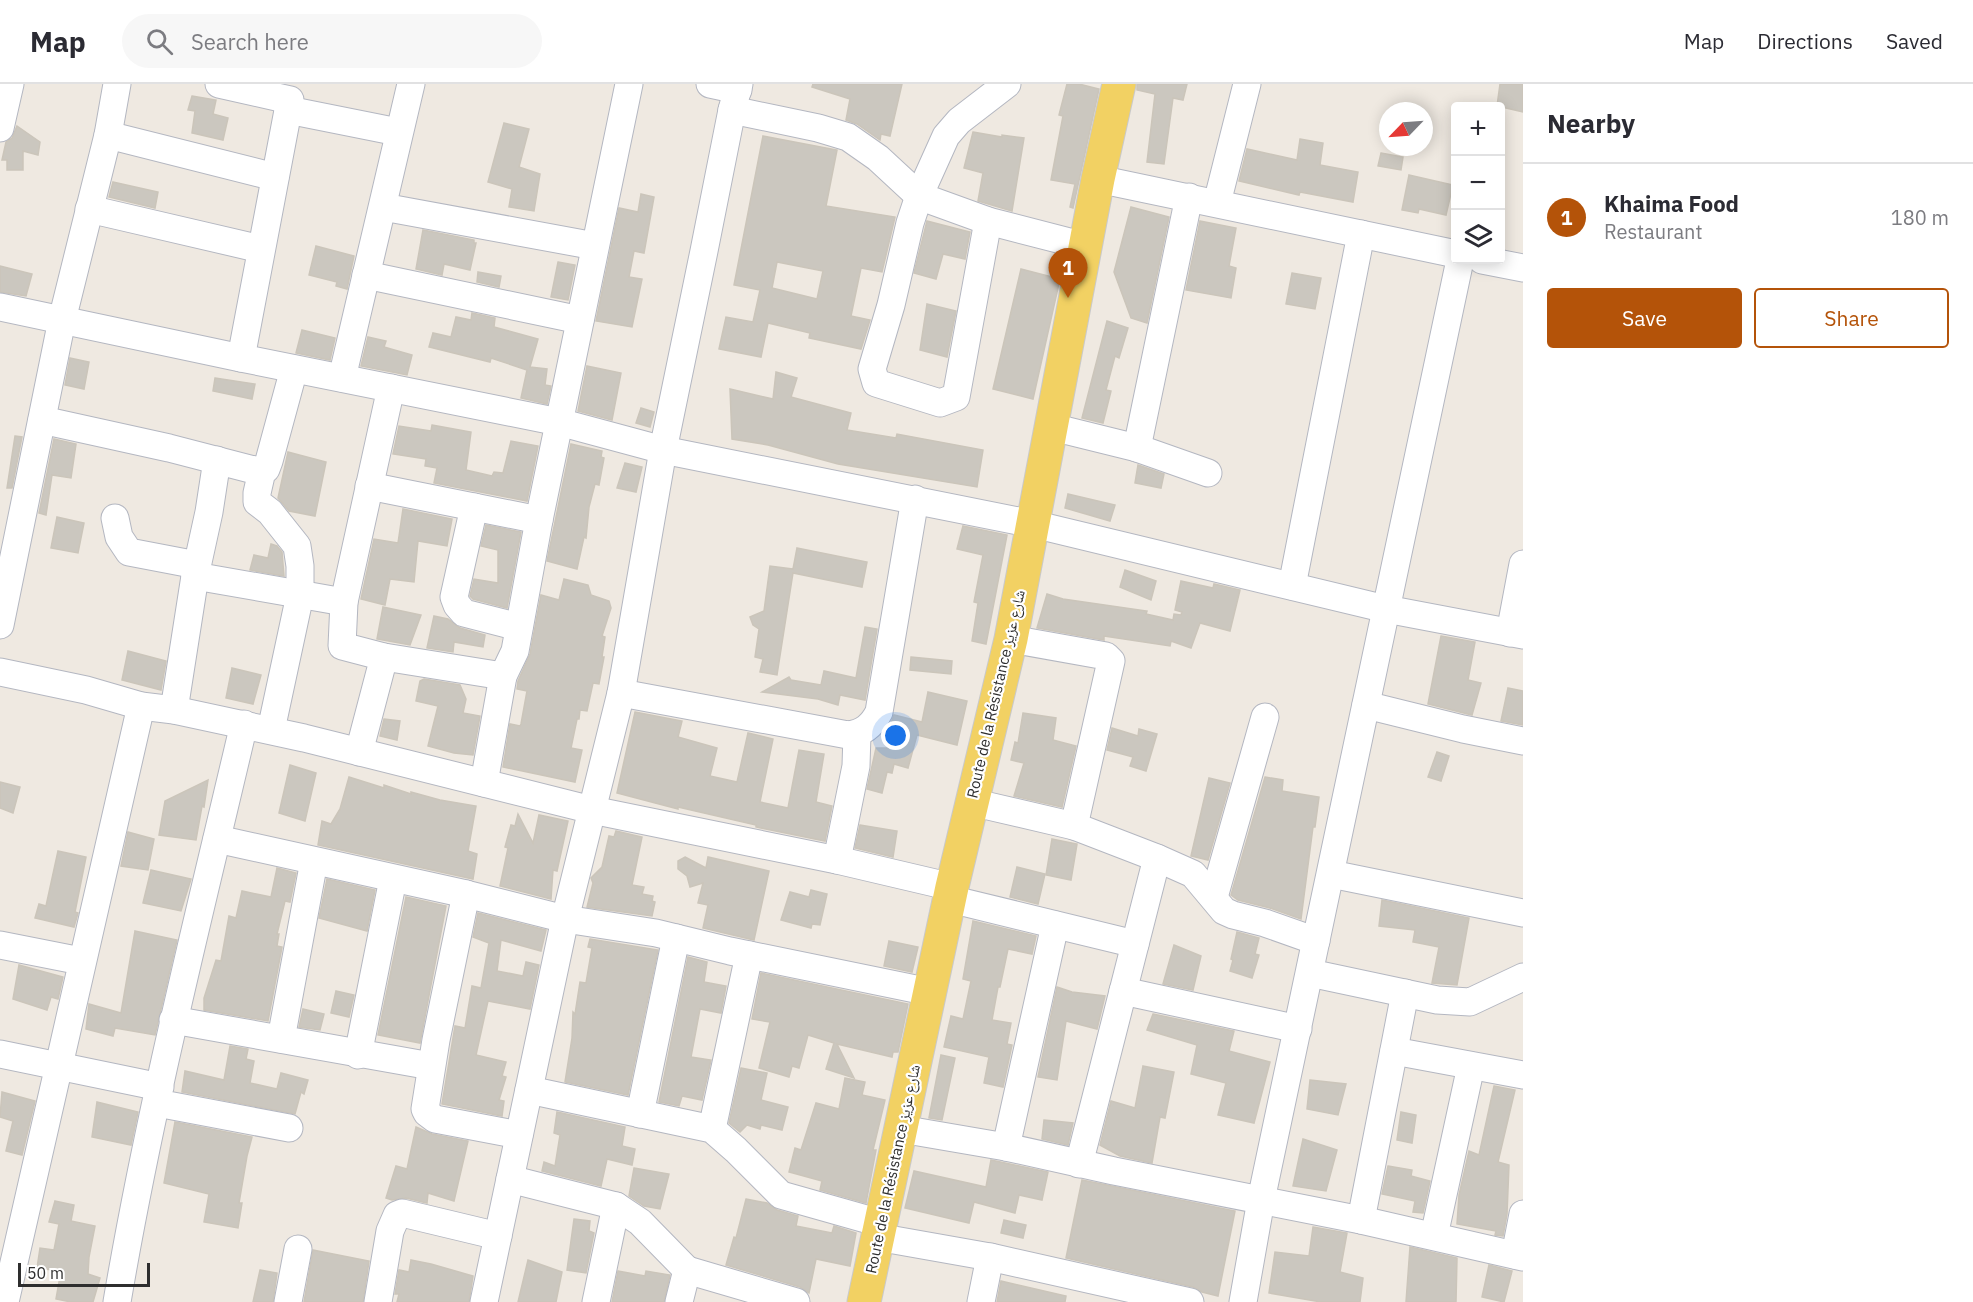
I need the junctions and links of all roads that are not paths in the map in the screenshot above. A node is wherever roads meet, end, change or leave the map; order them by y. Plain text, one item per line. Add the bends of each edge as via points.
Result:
1 (10, 84) edge
2 (117, 84) edge
3 (219, 84) edge
4 (411, 84) edge
5 (629, 84) edge
6 (710, 84) edge
7 (1007, 84) edge
8 (1119, 84) edge
9 (1247, 84) edge
10 (736, 95) edge
11 (288, 110) junction
12 (0, 128) edge
13 (398, 132) junction
14 (108, 135) junction
15 (275, 177) junction
16 (1098, 179) junction
17 (919, 196) junction
18 (1188, 197) junction
19 (1217, 203) junction
20 (382, 207) junction
21 (89, 209) junction
22 (988, 221) junction
23 (1361, 234) junction
24 (595, 246) junction
25 (1085, 246) junction
26 (261, 249) junction
27 (1451, 253) edge
28 (1460, 264) edge
29 (1502, 264) edge
30 (1523, 268) edge
31 (366, 275) junction
32 (0, 307) edge
33 (62, 320) junction
34 (580, 320) junction
35 (241, 358) junction
36 (294, 369) junction
37 (342, 378) junction
38 (391, 388) junction
39 (42, 420) junction
40 (559, 422) junction
41 (1052, 427) junction
42 (1137, 448) junction
43 (663, 450) junction
44 (217, 460) junction
45 (262, 471) junction
46 (1208, 473) dead end
47 (369, 486) junction
48 (915, 499) junction
49 (474, 507) junction
50 (115, 518) dead end
51 (539, 519) junction
52 (1033, 524) junction
53 (1523, 564) edge
54 (196, 571) junction
55 (1292, 586) junction
56 (300, 595) junction
57 (344, 602) junction
58 (1386, 609) junction
59 (0, 625) edge
60 (519, 627) junction
61 (1516, 634) edge
62 (1011, 639) junction
63 (384, 657) junction
64 (0, 672) edge
65 (503, 676) junction
66 (621, 693) junction
67 (1366, 705) junction
68 (141, 706) junction
69 (174, 710) junction
70 (1265, 717) dead end
71 (244, 724) junction
72 (271, 730) junction
73 (857, 734) junction
74 (1523, 741) edge
75 (359, 752) junction
76 (484, 783) junction
77 (971, 802) junction
78 (592, 810) junction
79 (1074, 825) junction
80 (217, 839) junction
81 (1157, 858) junction
82 (837, 860) junction
83 (314, 861) junction
84 (1331, 874) junction
85 (393, 879) junction
86 (951, 893) junction
87 (466, 894) junction
88 (1214, 897) junction
89 (1523, 913) edge
90 (565, 919) junction
91 (1055, 924) junction
92 (676, 938) junction
93 (1317, 941) junction
94 (1135, 944) junction
95 (0, 945) edge
96 (749, 955) junction
97 (81, 961) junction
98 (1310, 973) junction
99 (1523, 977) edge
100 (1123, 991) junction
101 (930, 992) junction
102 (1405, 993) junction
103 (173, 1020) junction
104 (1298, 1029) junction
105 (281, 1039) junction
106 (1394, 1051) junction
107 (0, 1054) edge
108 (358, 1055) junction
109 (59, 1066) junction
110 (432, 1066) junction
111 (1472, 1066) junction
112 (1523, 1075) edge
113 (529, 1090) junction
114 (158, 1095) junction
115 (640, 1114) junction
116 (289, 1128) dead end
117 (711, 1129) junction
118 (901, 1129) junction
119 (519, 1135) junction
120 (1006, 1148) junction
121 (1079, 1164) junction
122 (510, 1179) junction
123 (1261, 1200) junction
124 (616, 1206) junction
125 (1523, 1214) edge
126 (1361, 1220) junction
127 (879, 1230) junction
128 (498, 1236) junction
129 (1434, 1236) junction
130 (298, 1249) dead end
131 (1519, 1256) edge
132 (990, 1257) junction
133 (687, 1270) junction
134 (761, 1297) edge
135 (5, 1302) edge
136 (117, 1302) edge
137 (288, 1302) edge
138 (378, 1302) edge
139 (484, 1302) edge
140 (596, 1302) edge
141 (679, 1302) edge
142 (796, 1302) edge
143 (864, 1302) edge
144 (981, 1302) edge
145 (1190, 1302) edge
146 (1243, 1302) edge

1 - 12 street
2 - 14 street
3 - 11 street via 290,100
4 - 13 street
5 - 24 street
6 - 10 street
7 - 17 street via 946,136
8 - 16 main road, Route de la Résistance شارع عزيز
9 - 19 street
10 - 17 street via 848,137 878,158
10 - 43 street
11 - 13 street
11 - 15 street
13 - 20 street
14 - 15 street
14 - 21 street
15 - 26 street
16 - 18 street
16 - 25 main road, Route de la Résistance شارع عزيز
17 - 22 street
17 - 22 street via 872,369 876,383 940,403 957,397
18 - 19 street
18 - 42 street
19 - 23 street
20 - 24 street
20 - 31 street
21 - 26 street
21 - 33 street
22 - 25 street
23 - 27 street
23 - 55 street
24 - 34 street
25 - 41 main road, Route de la Résistance شارع عزيز
26 - 35 street
28 - 58 street
29 - 30 street
31 - 34 street
31 - 37 street
32 - 33 street
33 - 35 street
33 - 39 street
34 - 40 street
35 - 36 street
36 - 37 street
36 - 45 street via 268,466
37 - 38 street
38 - 40 street
38 - 47 street
39 - 44 street
39 - 59 street
40 - 43 street
40 - 51 street
41 - 42 street
41 - 52 main road, Route de la Résistance شارع عزيز
42 - 46 street
43 - 48 street
43 - 66 street
44 - 45 street
44 - 54 street
45 - 56 street via 257,502 297,546
47 - 49 street
47 - 57 street
48 - 52 street
48 - 73 street via 879,712 872,724
49 - 51 street
49 - 60 street via 454,597 464,613
50 - 54 street via 119,537 129,552
51 - 60 street
52 - 55 street
52 - 62 main road, Route de la Résistance شارع عزيز
53 - 61 street
54 - 56 street
54 - 69 street
55 - 58 street
56 - 57 street
56 - 72 street
57 - 63 street via 342,646
58 - 61 street
58 - 67 street
60 - 65 street via 515,651
62 - 77 main road, Route de la Résistance شارع عزيز
62 - 79 street via 1106,656 1112,661
63 - 65 street
63 - 75 street
64 - 68 street
65 - 76 street
66 - 73 street
66 - 78 street
67 - 74 street
67 - 84 street
68 - 69 street
68 - 97 street
69 - 71 street
70 - 88 street
71 - 72 street
71 - 80 street
72 - 75 street
73 - 82 street via 856,766
75 - 76 street
76 - 78 street
77 - 79 street
77 - 86 main road, Route de la Résistance شارع عزيز
78 - 82 street
78 - 90 street
79 - 81 street
80 - 83 street
80 - 103 street
81 - 88 street via 1193,874
81 - 94 street
82 - 86 street
83 - 85 street
83 - 105 street
84 - 89 street
84 - 93 street
85 - 87 street
85 - 108 street
86 - 91 street
86 - 101 main road, Route de la Résistance شارع عزيز
87 - 90 street
87 - 110 street
88 - 93 street via 1218,905 1233,915
90 - 92 street
90 - 113 street
91 - 94 street
91 - 120 street
92 - 96 street
92 - 115 street
93 - 98 street
94 - 100 street
95 - 97 street
96 - 101 street
96 - 117 street
97 - 109 street
98 - 102 street
98 - 104 street
99 - 102 street via 1470,1002
100 - 104 street
100 - 121 street
101 - 118 main road, Route de la Résistance شارع عزيز
102 - 106 street
103 - 105 street
103 - 114 street
104 - 123 street
105 - 108 street
106 - 111 street
106 - 126 street
107 - 109 street
108 - 110 street
109 - 114 street
109 - 135 street
110 - 119 street via 425,1109 430,1116
111 - 112 street
111 - 129 street
113 - 115 street
113 - 119 street
114 - 116 street
114 - 136 street
115 - 117 street
117 - 127 street via 781,1195
118 - 120 street
118 - 127 main road, Route de la Résistance شارع عزيز
119 - 122 street
120 - 121 street
121 - 123 street
122 - 124 street
122 - 128 street
123 - 126 street
123 - 146 street
124 - 133 street via 640,1222
124 - 140 street
125 - 131 street
126 - 129 street
127 - 132 street
127 - 143 main road, Route de la Résistance شارع عزيز
128 - 138 street via 397,1215 390,1231
128 - 139 street
129 - 131 street
130 - 137 street
132 - 144 street
132 - 145 street
133 - 134 street
133 - 141 street
134 - 142 street

